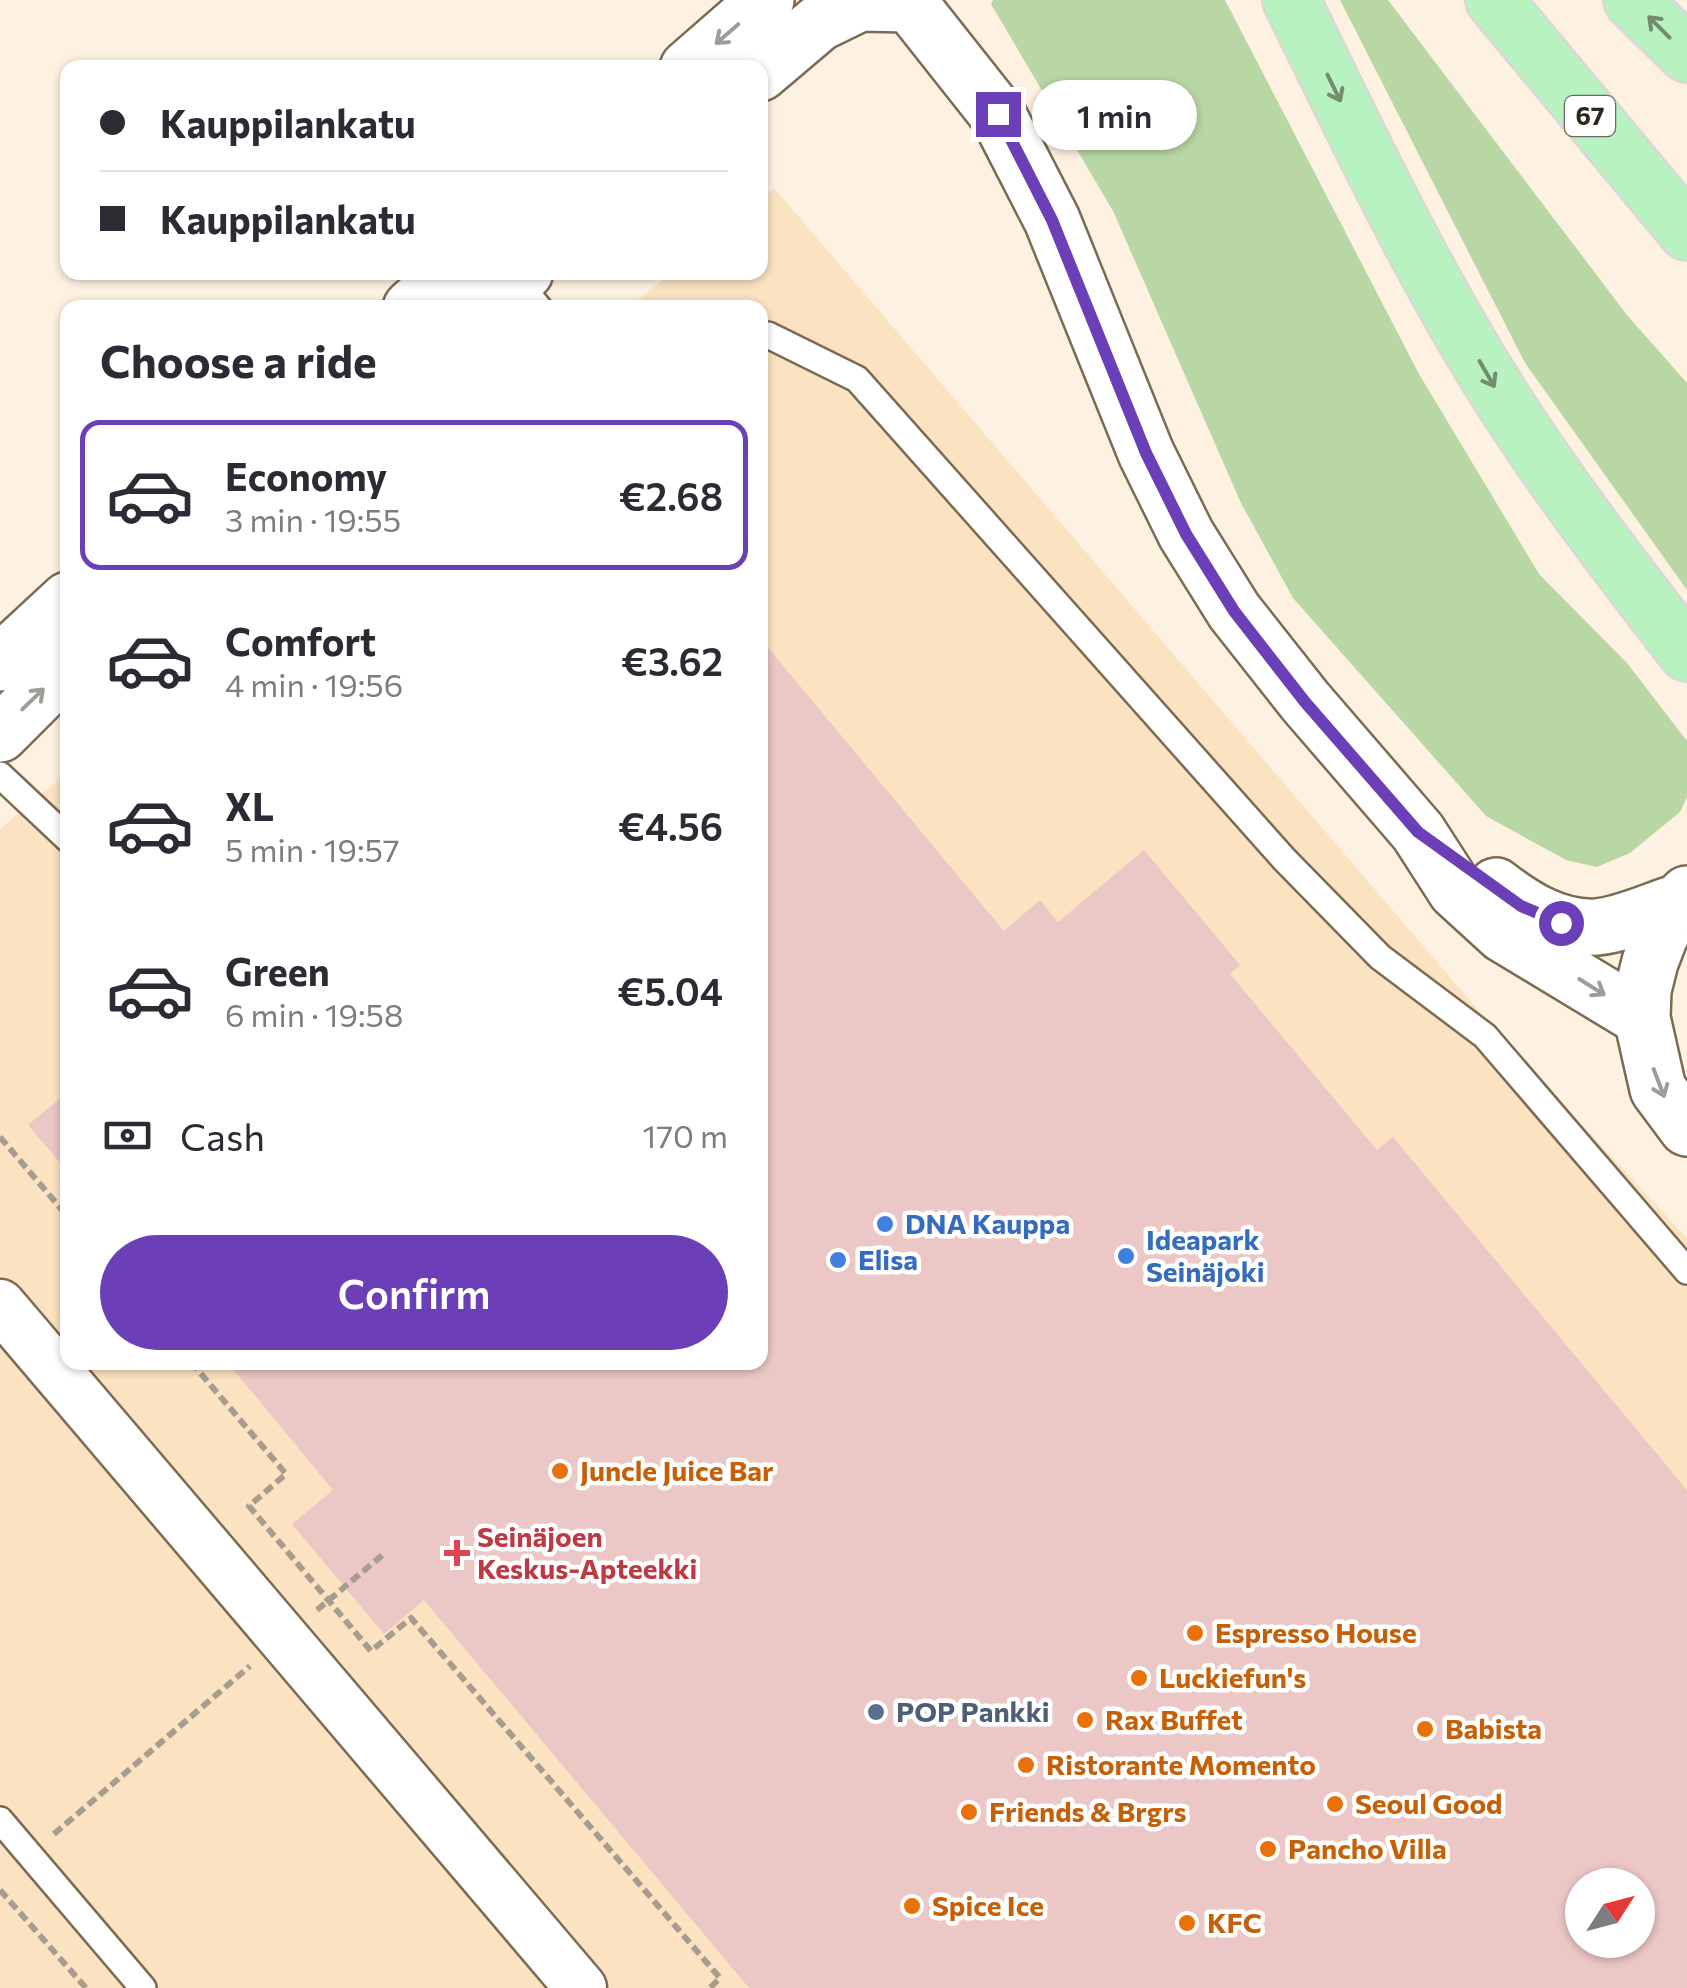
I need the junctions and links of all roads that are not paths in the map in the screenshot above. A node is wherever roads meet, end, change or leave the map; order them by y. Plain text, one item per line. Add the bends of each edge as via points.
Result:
1 (766, 0) edge
2 (1291, 0) edge
3 (1494, 0) edge
4 (1632, 0) edge
5 (909, 2) edge
6 (1687, 54) edge
7 (697, 60) edge
8 (768, 66) edge
9 (1687, 232) edge
10 (443, 280) edge
11 (420, 300) edge
12 (768, 335) edge
13 (60, 607) edge
14 (1687, 652) edge
15 (0, 663) edge
16 (60, 674) edge
17 (0, 734) edge
18 (0, 775) edge
19 (60, 831) edge
20 (1418, 832) junction
21 (1683, 898) edge
22 (1642, 1018) junction
23 (1687, 1128) edge
24 (1687, 1271) edge
25 (0, 1305) edge
26 (0, 1820) edge
27 (143, 1988) edge
28 (581, 1988) edge

1 -> 7 street
2 -> 14 main road via 1405,231 1496,389 1593,532
3 - 9 main road, 67
6 -> 4 main road
5 - 8 street via 860,2 819,23
5 - 20 street via 998,114 1052,220 1186,534 1257,641
10 - 11 street
12 - 24 lane via 857,379 1284,859 1380,957 1485,1036
13 - 15 street
17 -> 16 street
18 - 19 lane
20 - 21 street via 1521,906 1561,923 1597,927
20 -> 22 street via 1456,891 1503,934
21 - 22 street via 1650,962
22 -> 23 street via 1658,1089
25 - 28 street
26 - 27 lane

